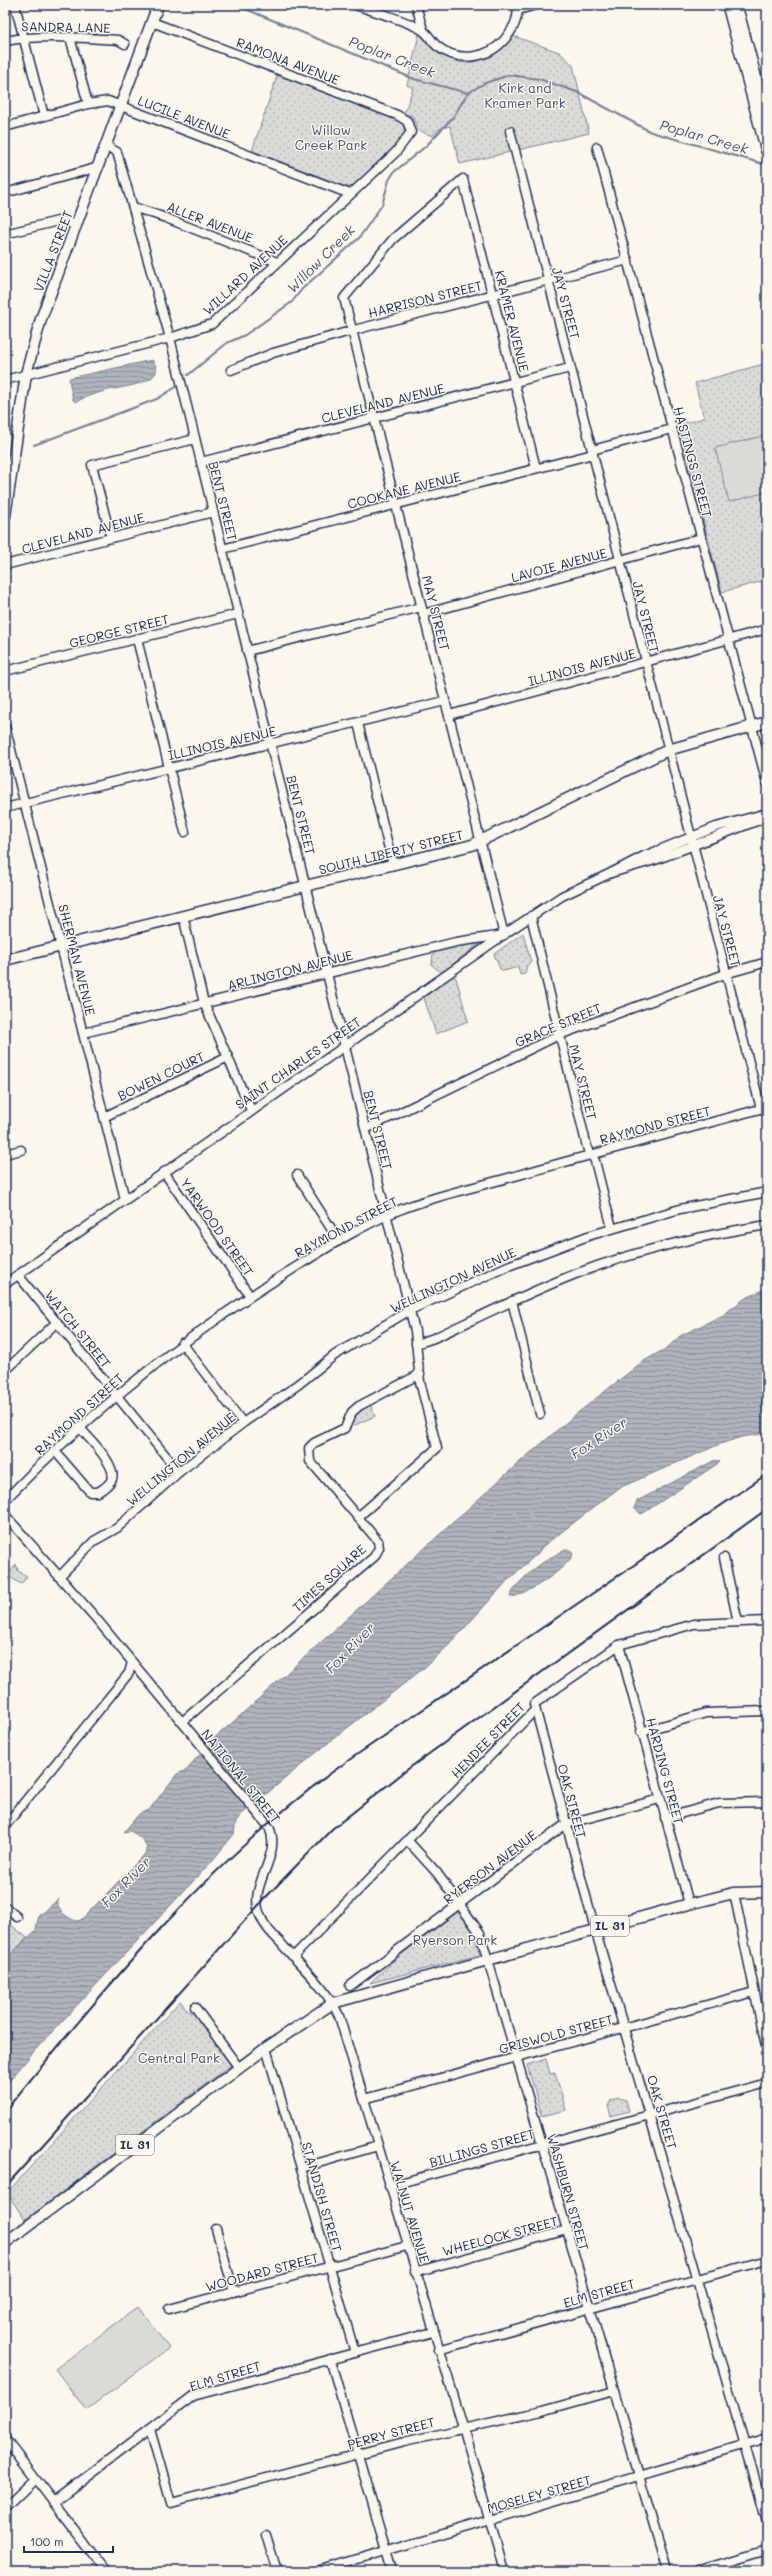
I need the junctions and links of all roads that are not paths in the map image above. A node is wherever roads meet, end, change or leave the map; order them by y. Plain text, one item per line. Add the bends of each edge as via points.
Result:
1 (15, 5) edge
2 (158, 5) edge
3 (356, 5) edge
4 (416, 5) edge
5 (536, 5) edge
6 (728, 5) edge
7 (736, 5) edge
8 (518, 8) edge
9 (152, 22) junction
10 (422, 30) junction
11 (23, 37) junction
12 (70, 37) junction
13 (5, 40) edge
14 (125, 44) dead end
15 (88, 104) junction
16 (121, 105) junction
17 (44, 116) junction
18 (767, 120) edge
19 (5, 127) edge
20 (411, 128) joint
21 (510, 131) dead end
22 (106, 146) junction
23 (597, 147) dead end
24 (767, 151) edge
25 (99, 166) junction
26 (5, 192) edge
27 (350, 194) junction
28 (133, 208) junction
29 (77, 226) junction
30 (5, 234) edge
31 (628, 260) junction
32 (277, 262) junction
33 (548, 280) junction
34 (493, 294) junction
35 (344, 298) joint
36 (354, 330) junction
37 (170, 338) junction
38 (570, 368) junction
39 (231, 370) dead end
40 (26, 374) junction
41 (5, 380) edge
42 (514, 382) junction
43 (375, 418) junction
44 (672, 430) junction
45 (195, 439) junction
46 (592, 452) junction
47 (201, 462) junction
48 (536, 468) junction
49 (397, 504) junction
50 (213, 512) junction
51 (5, 516) edge
52 (111, 538) junction
53 (701, 538) junction
54 (222, 550) junction
55 (620, 561) junction
56 (5, 565) edge
57 (422, 610) junction
58 (238, 614) junction
59 (767, 629) edge
60 (137, 639) junction
61 (728, 639) junction
62 (247, 651) junction
63 (645, 662) junction
64 (5, 671) edge
65 (445, 701) junction
66 (449, 715) junction
67 (767, 722) edge
68 (358, 723) junction
69 (5, 726) edge
70 (752, 726) junction
71 (270, 743) junction
72 (668, 750) junction
73 (170, 768) junction
74 (767, 783) edge
75 (24, 803) junction
76 (5, 808) edge
77 (767, 815) edge
78 (185, 832) dead end
79 (691, 841) junction
80 (480, 842) junction
81 (393, 864) junction
82 (306, 886) junction
83 (182, 916) junction
84 (531, 916) junction
85 (504, 935) junction
86 (61, 946) junction
87 (5, 960) edge
88 (767, 962) edge
89 (328, 974) junction
90 (725, 974) junction
91 (204, 1003) junction
92 (83, 1033) junction
93 (559, 1034) junction
94 (345, 1044) junction
95 (228, 1057) junction
96 (764, 1108) edge
97 (251, 1110) junction
98 (104, 1117) junction
99 (366, 1129) junction
100 (21, 1150) dead end
101 (5, 1154) edge
102 (590, 1154) junction
103 (164, 1172) junction
104 (297, 1175) dead end
105 (767, 1192) edge
106 (125, 1199) junction
107 (387, 1216) junction
108 (767, 1225) edge
109 (612, 1228) junction
110 (339, 1241) junction
111 (18, 1275) junction
112 (5, 1284) edge
113 (250, 1296) junction
114 (512, 1301) junction
115 (410, 1310) junction
116 (57, 1322) junction
117 (182, 1343) junction
118 (416, 1344) junction
119 (5, 1371) edge
120 (420, 1374) junction
121 (116, 1394) junction
122 (540, 1414) dead end
123 (243, 1423) junction
124 (79, 1427) junction
125 (54, 1450) junction
126 (179, 1472) junction
127 (5, 1500) edge
128 (5, 1515) edge
129 (358, 1517) junction
130 (724, 1558) dead end
131 (59, 1577) junction
132 (767, 1621) edge
133 (738, 1622) junction
134 (619, 1645) junction
135 (132, 1662) junction
136 (138, 1669) junction
137 (129, 1673) junction
138 (535, 1710) junction
139 (767, 1711) edge
140 (182, 1722) junction
141 (641, 1732) junction
142 (660, 1799) junction
143 (767, 1802) edge
144 (665, 1818) junction
145 (566, 1824) junction
146 (5, 1826) edge
147 (407, 1840) junction
148 (767, 1892) edge
149 (734, 1894) junction
150 (460, 1904) junction
151 (689, 1904) junction
152 (5, 1907) edge
153 (17, 1918) dead end
154 (595, 1930) junction
155 (293, 1957) junction
156 (487, 1959) junction
157 (350, 1986) dead end
158 (754, 1992) junction
159 (333, 2003) junction
160 (195, 2007) dead end
161 (625, 2028) junction
162 (266, 2048) junction
163 (767, 2051) edge
164 (517, 2058) junction
165 (239, 2068) junction
166 (767, 2083) edge
167 (364, 2099) junction
168 (650, 2114) junction
169 (542, 2144) junction
170 (378, 2146) junction
171 (301, 2168) junction
172 (389, 2186) junction
173 (216, 2229) dead end
174 (567, 2230) junction
175 (5, 2243) edge
176 (407, 2246) junction
177 (767, 2260) edge
178 (329, 2266) junction
179 (415, 2272) junction
180 (697, 2279) junction
181 (234, 2292) junction
182 (590, 2308) junction
183 (169, 2309) dead end
184 (433, 2332) junction
185 (438, 2350) junction
186 (354, 2353) junction
187 (330, 2359) junction
188 (614, 2391) junction
189 (150, 2429) junction
190 (463, 2429) junction
191 (767, 2438) edge
192 (5, 2439) edge
193 (745, 2445) junction
194 (357, 2455) junction
195 (640, 2476) junction
196 (35, 2479) junction
197 (53, 2502) junction
198 (5, 2508) edge
199 (489, 2520) junction
200 (767, 2520) edge
201 (266, 2535) dead end
202 (767, 2550) edge
203 (386, 2551) junction
204 (106, 2571) edge
205 (277, 2571) edge
206 (317, 2571) edge
207 (392, 2571) edge
208 (504, 2571) edge
209 (667, 2571) edge
210 (697, 2571) edge

1 - 11 street
2 - 9 main road, VILLA STREET
3 - 10 street
4 - 10 street
5 - 8 street
6 - 24 highway
7 - 18 highway
8 - 10 street via 509,34 500,44 476,57 452,55 436,46
9 - 16 main road, VILLA STREET
9 - 20 street, RAMONA AVENUE via 397,114 407,121
11 - 12 street, SANDRA LANE
11 - 13 street, SANDRA LANE
11 - 17 street
12 - 14 street, SANDRA LANE via 118,40
12 - 15 street
15 - 16 street, LUCILE AVENUE via 102,101
15 - 17 street, LUCILE AVENUE
16 - 22 main road, VILLA STREET
16 - 27 street, LUCILE AVENUE
17 - 19 street, LUCILE AVENUE
20 - 27 street, WILLARD AVENUE via 409,136 396,152
21 - 33 street, JAY STREET
22 - 25 main road, VILLA STREET
22 - 28 street, BENT STREET via 117,152
23 - 31 street, HASTINGS STREET
25 - 26 street
25 - 29 main road, VILLA STREET
27 - 32 street, WILLARD AVENUE
28 - 32 street, ALLER AVENUE via 180,223
28 - 37 street, BENT STREET
29 - 30 street via 66,221 58,221
29 - 40 main road, VILLA STREET via 41,319
31 - 33 street, HARRISON STREET
31 - 44 street, HASTINGS STREET
32 - 37 street, WILLARD AVENUE via 212,324
33 - 34 street, HARRISON STREET
33 - 38 street, JAY STREET
34 - 35 street, KRAMER AVENUE via 463,179 392,240
34 - 36 street, HARRISON STREET
34 - 42 street, KRAMER AVENUE
35 - 36 street, MAY STREET
36 - 39 street, HARRISON STREET via 272,353
36 - 43 street, MAY STREET
37 - 40 street, WILLARD AVENUE
37 - 45 street, BENT STREET
38 - 42 street, CLEVELAND AVENUE
38 - 46 street, JAY STREET
40 - 41 street, WILLARD AVENUE
40 - 51 main road, VILLA STREET
42 - 43 street, CLEVELAND AVENUE
42 - 48 street, KRAMER AVENUE
43 - 47 street, CLEVELAND AVENUE
43 - 49 street, MAY STREET
44 - 46 street, COOKANE AVENUE
44 - 53 street, HASTINGS STREET
45 - 47 street, BENT STREET
45 - 52 street via 92,465
46 - 48 street, COOKANE AVENUE
46 - 55 street, JAY STREET
47 - 50 street, BENT STREET
48 - 49 street, COOKANE AVENUE
49 - 54 street, COOKANE AVENUE
49 - 57 street, MAY STREET
50 - 52 street, CLEVELAND AVENUE
50 - 54 street, BENT STREET
52 - 56 street, CLEVELAND AVENUE
53 - 55 street, LAVOIE AVENUE
53 - 61 street, HASTINGS STREET
54 - 58 street, BENT STREET
55 - 57 street, LAVOIE AVENUE
55 - 63 street, JAY STREET
57 - 62 street, LAVOIE AVENUE
57 - 65 street, MAY STREET
58 - 60 street, GEORGE STREET
58 - 62 street, BENT STREET
59 - 61 street, ILLINOIS AVENUE
60 - 64 street, GEORGE STREET
60 - 73 street
61 - 63 street, ILLINOIS AVENUE
61 - 70 street, HASTINGS STREET
62 - 71 street, BENT STREET
63 - 66 street, ILLINOIS AVENUE
63 - 72 street, JAY STREET
65 - 66 street, MAY STREET
65 - 68 street, ILLINOIS AVENUE
66 - 80 street, MAY STREET
67 - 70 main road, SOUTH LIBERTY STREET
68 - 71 street, ILLINOIS AVENUE
68 - 81 street
69 - 75 street, SHERMAN AVENUE
70 - 72 main road, SOUTH LIBERTY STREET
70 - 74 street, HASTINGS STREET
71 - 73 street, ILLINOIS AVENUE
71 - 82 street, BENT STREET
72 - 79 street, JAY STREET
72 - 80 main road, SOUTH LIBERTY STREET
73 - 75 street, ILLINOIS AVENUE
73 - 78 street
75 - 76 street, ILLINOIS AVENUE
75 - 86 street, SHERMAN AVENUE
77 - 79 street, SAINT CHARLES STREET
79 - 84 street, SAINT CHARLES STREET via 667,855 611,873 562,896
79 - 90 street, JAY STREET
80 - 81 main road, SOUTH LIBERTY STREET
80 - 85 street, MAY STREET
81 - 82 main road, SOUTH LIBERTY STREET
82 - 83 main road, SOUTH LIBERTY STREET
82 - 89 street, BENT STREET
83 - 86 main road, SOUTH LIBERTY STREET
83 - 91 street
84 - 85 street, SAINT CHARLES STREET
84 - 93 street, MAY STREET
85 - 89 street, ARLINGTON AVENUE via 456,942
85 - 94 street, SAINT CHARLES STREET
86 - 87 main road, SOUTH LIBERTY STREET
86 - 92 street, SHERMAN AVENUE
88 - 90 street, GRACE STREET
89 - 91 street, ARLINGTON AVENUE
89 - 94 street, BENT STREET
90 - 93 street, GRACE STREET
90 - 96 street, JAY STREET
91 - 92 street, ARLINGTON AVENUE
91 - 95 street
92 - 98 street, SHERMAN AVENUE
93 - 99 street, GRACE STREET
93 - 102 street, MAY STREET
94 - 97 street, SAINT CHARLES STREET
94 - 99 street, BENT STREET
95 - 97 street
95 - 98 street, BOWEN COURT
96 - 102 street, RAYMOND STREET
97 - 103 street, SAINT CHARLES STREET
98 - 106 street, SHERMAN AVENUE
99 - 107 street, BENT STREET
100 - 101 street
102 - 107 street, RAYMOND STREET via 420,1203
102 - 109 street, MAY STREET via 595,1161
103 - 106 street, SAINT CHARLES STREET
103 - 113 street, YARWOOD STREET
104 - 110 street
105 - 109 street, WELLINGTON AVENUE via 680,1209
106 - 111 street, SAINT CHARLES STREET
107 - 110 street, RAYMOND STREET
107 - 115 street, BENT STREET
108 - 114 street via 688,1241 632,1256 578,1273
109 - 115 street, WELLINGTON AVENUE via 508,1266
110 - 113 street, RAYMOND STREET
111 - 112 street, SAINT CHARLES STREET
111 - 116 street, WATCH STREET
113 - 117 street, RAYMOND STREET
114 - 118 street
114 - 122 street
115 - 118 street, BENT STREET
115 - 123 street, WELLINGTON AVENUE via 335,1354 299,1384
116 - 119 street
116 - 121 street, WATCH STREET
117 - 121 street, RAYMOND STREET
117 - 123 street
118 - 120 street, BENT STREET
120 - 129 street via 437,1448
120 - 129 street via 359,1406 352,1412 345,1428 309,1448 310,1461
121 - 124 street, RAYMOND STREET
121 - 126 street, WATCH STREET
123 - 126 street, WELLINGTON AVENUE
124 - 125 street, RAYMOND STREET
124 - 125 street via 109,1464 113,1474 111,1482 98,1492 90,1492
125 - 127 street, RAYMOND STREET
126 - 131 street, WELLINGTON AVENUE via 117,1528 94,1541
128 - 131 street, NATIONAL STREET
129 - 140 street, TIMES SQUARE via 378,1540 379,1548 374,1557
130 - 133 street
131 - 135 street, NATIONAL STREET
132 - 133 street, HENDEE STREET
133 - 134 street, HENDEE STREET via 694,1624
134 - 138 street, HENDEE STREET via 534,1704
134 - 141 street, HARDING STREET
135 - 136 street, NATIONAL STREET
135 - 137 street
136 - 137 street
136 - 140 street, NATIONAL STREET
137 - 146 street
138 - 145 street, OAK STREET
138 - 147 street, HENDEE STREET
139 - 141 street via 706,1713
140 - 155 street, NATIONAL STREET via 269,1827 274,1843 257,1892 258,1911 269,1930
141 - 142 street, HARDING STREET
142 - 144 street, HARDING STREET
142 - 145 street, RYERSON AVENUE
143 - 144 street via 719,1803
144 - 151 street, HARDING STREET
145 - 150 street, RYERSON AVENUE
145 - 154 street, OAK STREET
147 - 150 street, WASHBURN STREET via 437,1873
147 - 155 street, HENDEE STREET
148 - 149 main road, IL 31
149 - 151 main road, IL 31
149 - 158 street
150 - 156 street, WASHBURN STREET via 480,1933
150 - 157 street, RYERSON AVENUE
151 - 154 main road, IL 31
152 - 153 street
154 - 156 main road, IL 31
154 - 161 street, OAK STREET
155 - 159 street, NATIONAL STREET
156 - 159 main road, IL 31
156 - 164 street, WASHBURN STREET
158 - 161 street, GRISWOLD STREET
158 - 163 street
159 - 162 main road, IL 31
159 - 167 street, WALNUT AVENUE
160 - 165 street
161 - 164 street, GRISWOLD STREET
161 - 168 street, OAK STREET
162 - 165 main road, IL 31
162 - 171 street, STANDISH STREET
164 - 167 street, GRISWOLD STREET
164 - 169 street, WASHBURN STREET
165 - 175 main road, IL 31
166 - 168 street, BILLINGS STREET
167 - 170 street, WALNUT AVENUE
168 - 169 street, BILLINGS STREET
168 - 180 street, OAK STREET
169 - 172 street, BILLINGS STREET
169 - 174 street, WASHBURN STREET
170 - 171 street
170 - 172 street, WALNUT AVENUE
171 - 178 street, STANDISH STREET
172 - 176 street, WALNUT AVENUE
173 - 181 street
174 - 179 street, WHEELOCK STREET
174 - 182 street, WASHBURN STREET
176 - 178 street, WOODARD STREET
176 - 179 street, WALNUT AVENUE
177 - 180 street, ELM STREET
178 - 181 street, WOODARD STREET
178 - 186 street, STANDISH STREET
179 - 184 street, WALNUT AVENUE
180 - 182 street, ELM STREET
180 - 193 street, OAK STREET
181 - 183 street, WOODARD STREET
182 - 185 street, ELM STREET
182 - 188 street, WASHBURN STREET
184 - 185 street, WALNUT AVENUE
184 - 186 street, ELM STREET
185 - 190 street, WALNUT AVENUE
186 - 187 street, ELM STREET
187 - 189 street, ELM STREET via 193,2396
187 - 194 street
188 - 190 street, PERRY STREET
188 - 195 street, WASHBURN STREET
189 - 194 street, PERRY STREET via 171,2503
189 - 197 street, ELM STREET
190 - 194 street, PERRY STREET
190 - 199 street, WALNUT AVENUE
191 - 193 street, MOSELEY STREET
192 - 196 street
193 - 195 street, MOSELEY STREET
193 - 200 street, OAK STREET
194 - 203 street
195 - 199 street, MOSELEY STREET
195 - 209 street, WASHBURN STREET
196 - 197 street
196 - 198 street
197 - 204 street
199 - 203 street, MOSELEY STREET
199 - 208 street, WALNUT AVENUE
201 - 205 street
202 - 210 street
203 - 206 street, MOSELEY STREET
203 - 207 street

